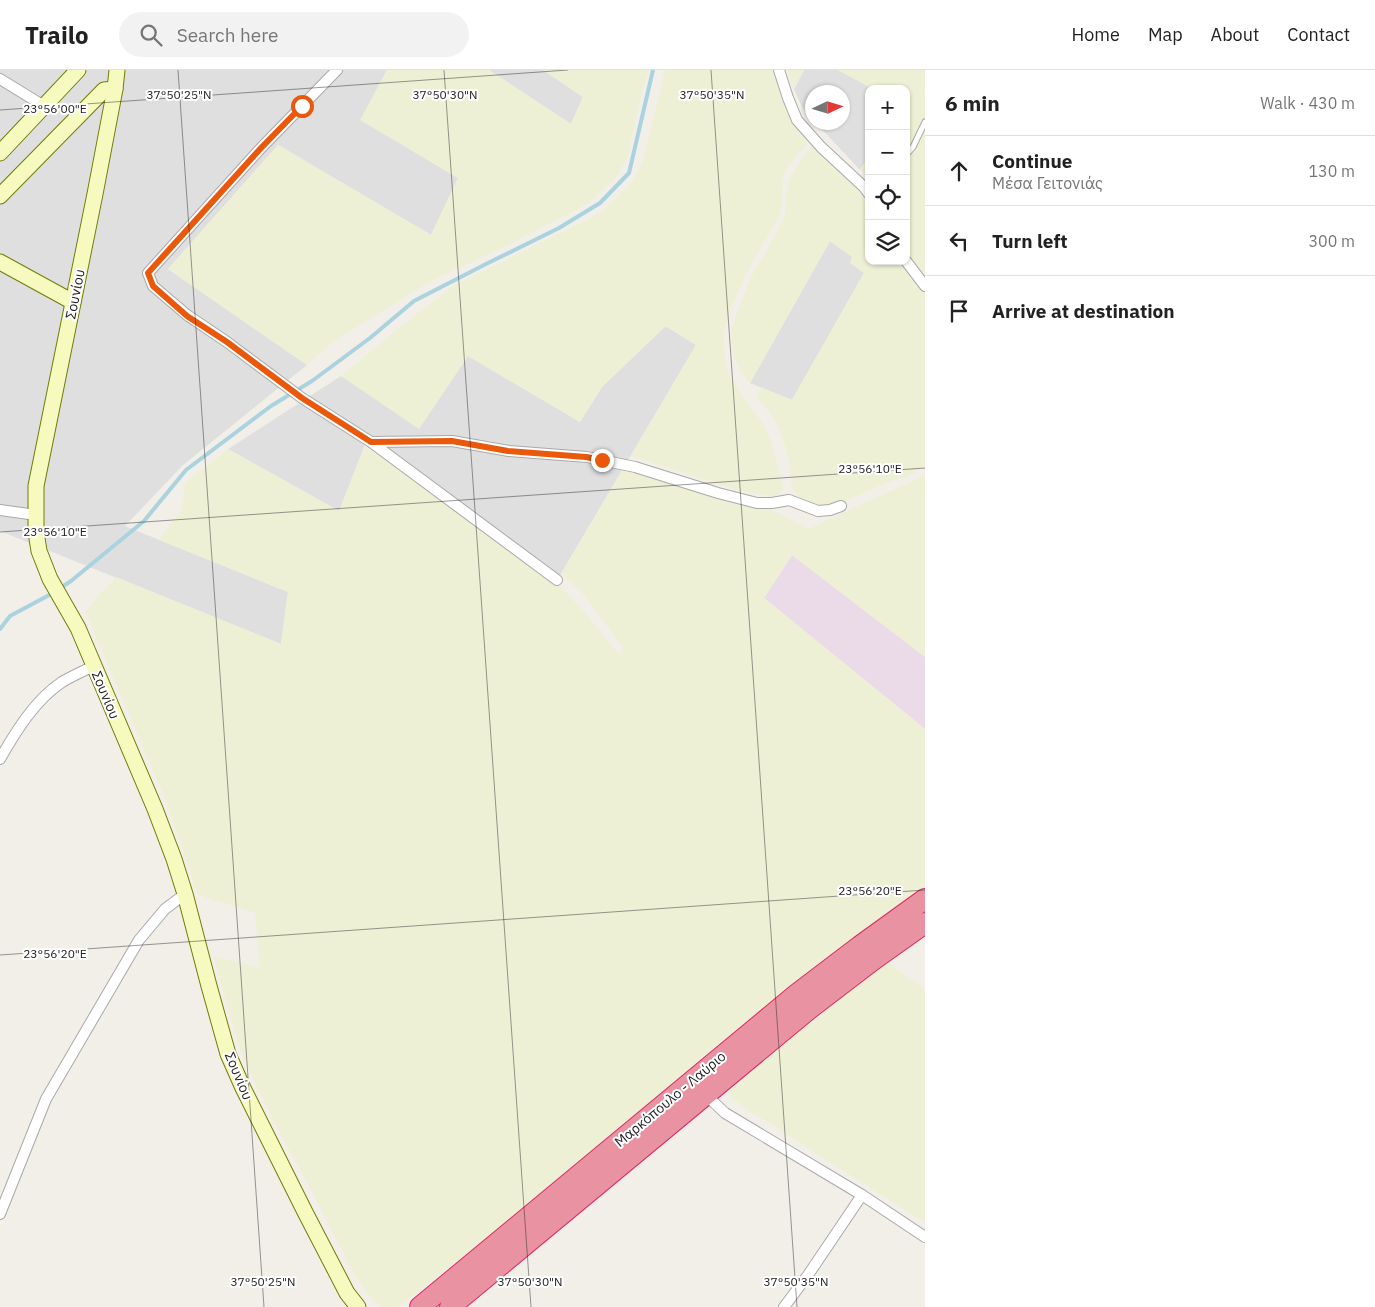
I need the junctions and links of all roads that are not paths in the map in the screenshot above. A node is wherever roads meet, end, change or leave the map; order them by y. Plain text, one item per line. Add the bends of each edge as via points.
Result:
1 (78, 70) edge
2 (117, 70) edge
3 (337, 70) edge
4 (779, 70) edge
5 (0, 79) edge
6 (115, 89) junction
7 (44, 106) junction
8 (925, 122) edge
9 (910, 150) edge
10 (0, 154) edge
11 (865, 187) edge
12 (0, 196) edge
13 (0, 262) edge
14 (909, 265) edge
15 (925, 286) edge
16 (73, 302) junction
17 (371, 442) junction
18 (841, 506) dead end
19 (0, 510) edge
20 (36, 515) junction
21 (557, 580) dead end
22 (94, 666) junction
23 (0, 759) edge
24 (185, 894) junction
25 (925, 899) edge
26 (925, 923) edge
27 (706, 1095) junction
28 (862, 1195) junction
29 (0, 1214) edge
30 (925, 1237) edge
31 (348, 1300) edge
32 (358, 1307) edge
33 (420, 1307) edge
34 (450, 1307) edge
35 (784, 1307) edge

1 - 7 main road
2 - 6 main road, Σουνίου
3 - 17 street via 148,273 153,286 187,316 290,390
4 - 11 street via 797,120
5 - 7 street
6 - 12 main road via 104,90
6 - 16 main road, Σουνίου
7 - 10 main road
8 - 9 lane
13 - 16 main road
14 - 15 street
16 - 20 main road, Σουνίου via 36,486
17 - 18 street via 452,441 508,451 586,457 635,467 757,503 789,500 818,511
17 - 21 street
19 - 20 street
20 - 22 main road, Σουνίου via 39,551
22 - 23 street via 61,683 39,702
22 - 24 main road, Σουνίου via 155,809
24 - 29 street via 165,909 139,940 46,1099
24 - 31 main road, Σουνίου via 228,1054
25 - 33 highway, Μαρκόπουλο - Λαύριο via 797,994
26 - 27 highway, Μαρκόπουλο - Λαύριο via 809,1009
27 - 28 street via 725,1113
27 - 34 highway, Μαρκόπουλο - Λαύριο
28 - 30 street
28 - 35 street
31 - 32 main road, Σουνίου

